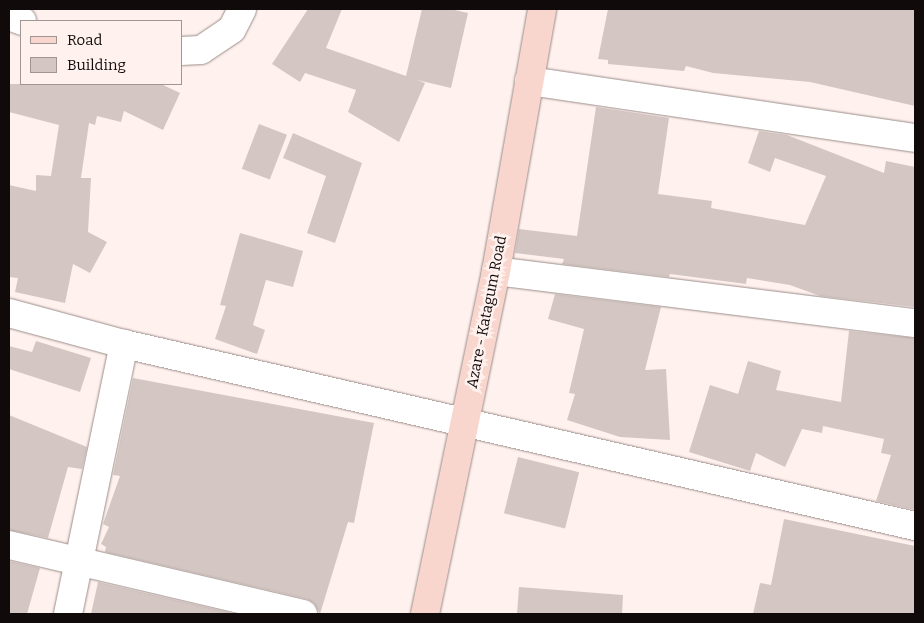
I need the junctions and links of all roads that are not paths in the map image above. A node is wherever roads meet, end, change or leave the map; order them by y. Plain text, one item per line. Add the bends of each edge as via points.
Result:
1 (242, 9) edge
2 (542, 9) edge
3 (182, 51) edge
4 (529, 81) junction
5 (915, 138) edge
6 (496, 271) junction
7 (9, 313) edge
8 (915, 323) edge
9 (124, 344) junction
10 (465, 422) junction
11 (915, 526) edge
12 (9, 545) edge
13 (78, 562) junction
14 (68, 614) edge
15 (303, 614) edge
16 (425, 614) edge

1 - 3 street via 232,29 201,50
2 - 4 main road, Azare - Katagum Road
4 - 5 street
4 - 6 main road, Azare - Katagum Road
6 - 8 street
6 - 10 main road, Azare - Katagum Road
7 - 9 street
9 - 10 street
9 - 13 street
10 - 11 street
10 - 16 main road, Azare - Katagum Road
12 - 13 street
13 - 14 street
13 - 15 street

